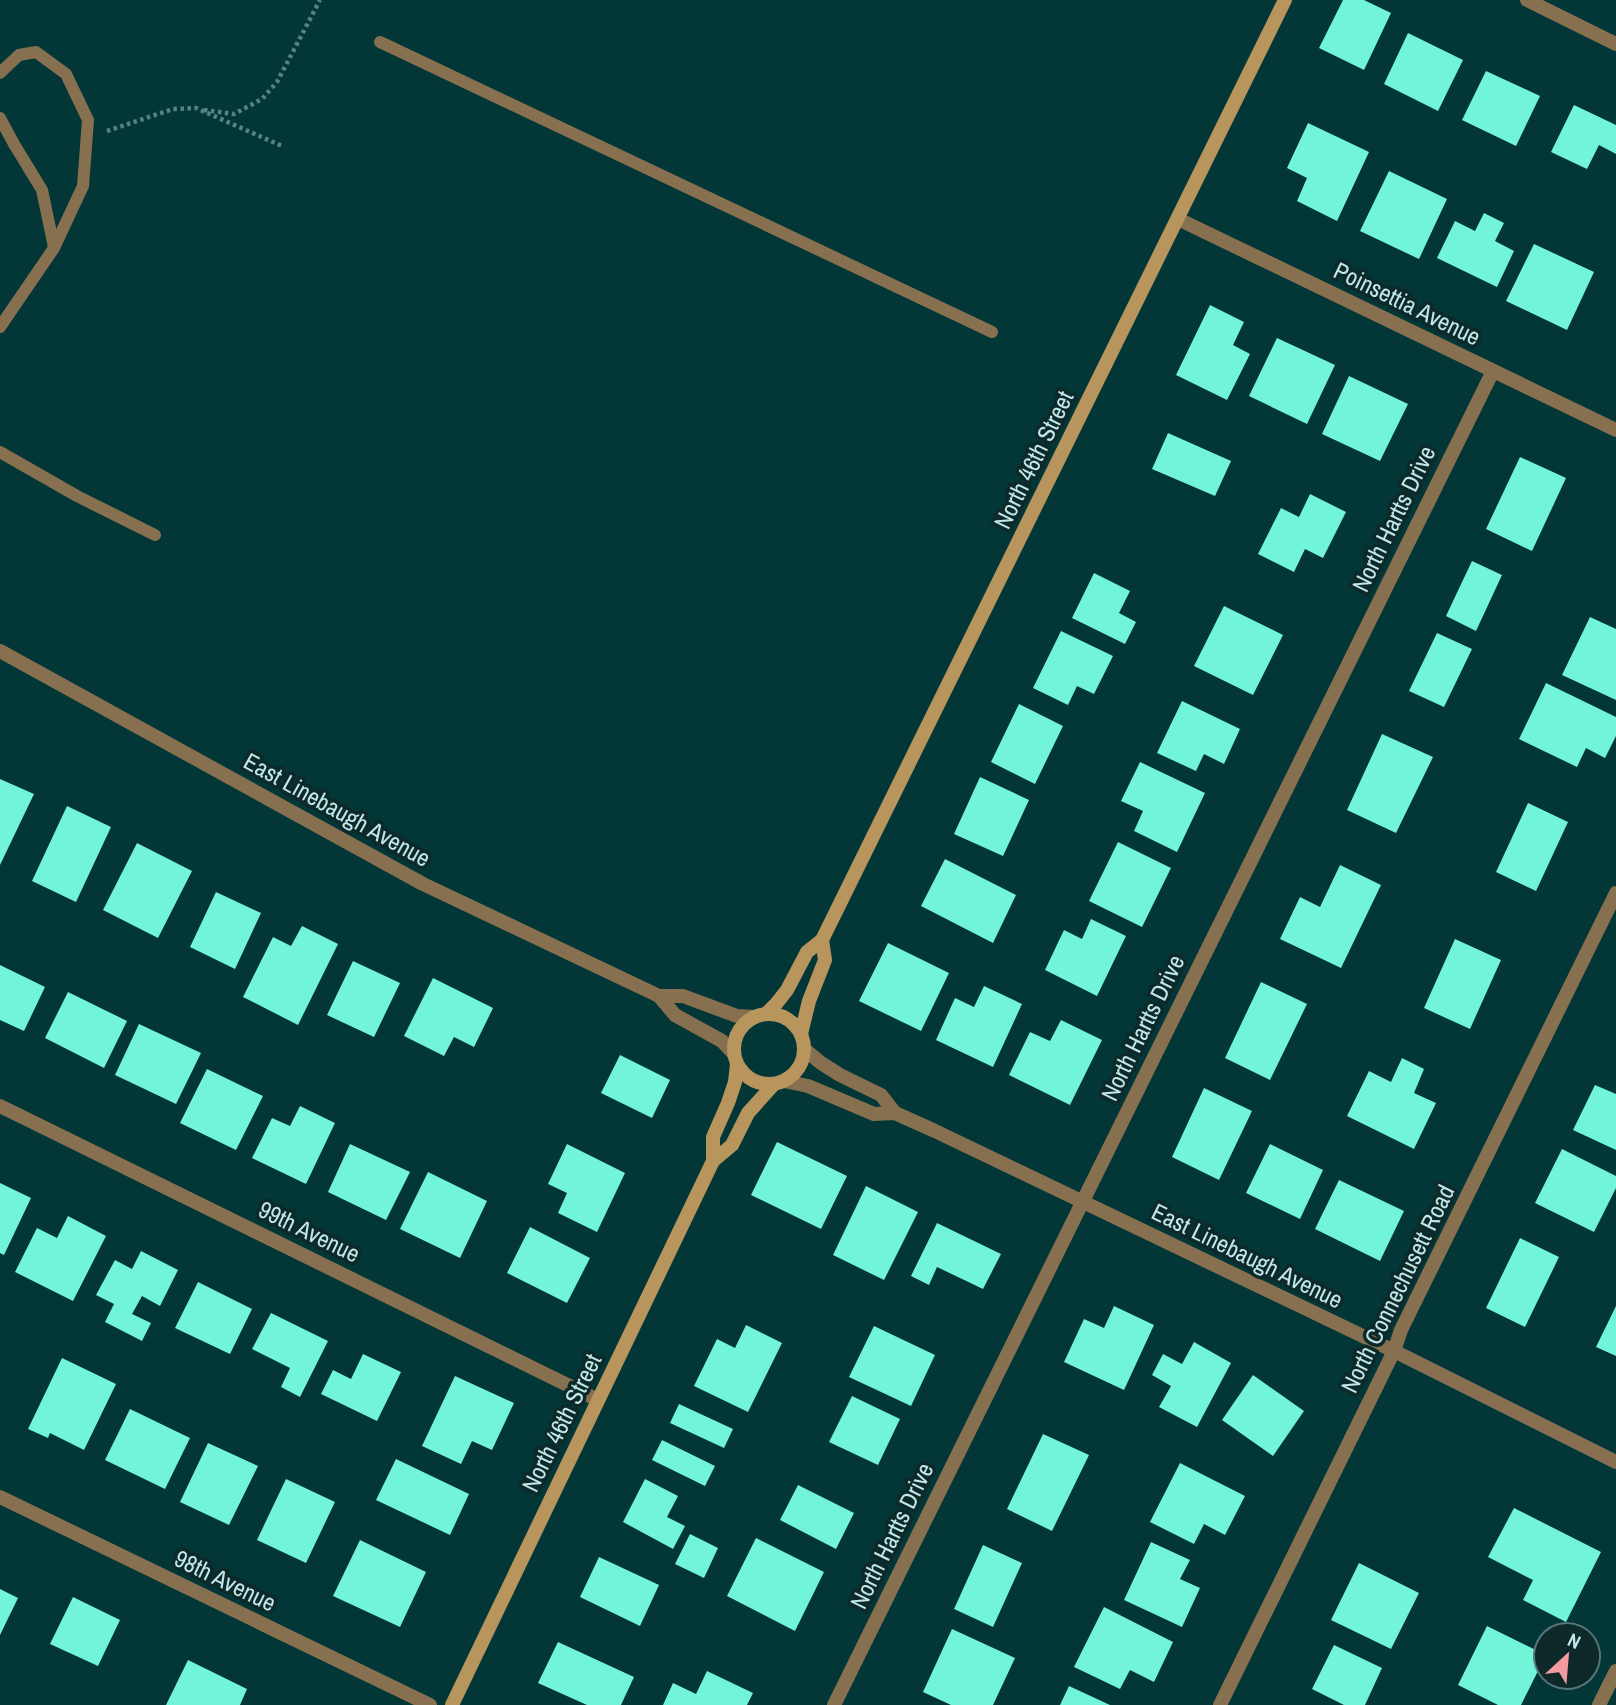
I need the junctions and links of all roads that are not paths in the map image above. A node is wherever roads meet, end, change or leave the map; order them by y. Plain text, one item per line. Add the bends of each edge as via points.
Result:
1 (1285, 0) edge
2 (1527, 0) edge
3 (380, 42) dead end
4 (1616, 44) edge
5 (0, 73) edge
6 (0, 118) edge
7 (1178, 219) junction
8 (54, 248) junction
9 (0, 327) edge
10 (992, 332) dead end
11 (1493, 370) junction
12 (1616, 430) edge
13 (0, 452) edge
14 (155, 536) dead end
15 (0, 651) edge
16 (1616, 893) edge
17 (822, 940) junction
18 (659, 996) junction
19 (760, 1016) junction
20 (801, 1034) junction
21 (804, 1049) junction
22 (736, 1059) junction
23 (779, 1082) junction
24 (0, 1106) edge
25 (895, 1113) junction
26 (712, 1161) junction
27 (1082, 1202) junction
28 (1394, 1351) junction
29 (598, 1400) junction
30 (1616, 1462) edge
31 (0, 1497) edge
32 (1616, 1671) edge
33 (430, 1705) edge
34 (452, 1705) edge
35 (834, 1705) edge
36 (1220, 1705) edge
37 (1600, 1705) edge

1 - 7 street, North 46th Street
2 - 4 street
3 - 10 lane
5 - 8 lane via 19,55 36,52 66,74 88,120 83,186
6 - 8 lane via 42,190
7 - 11 street, Poinsettia Avenue
7 - 17 street, North 46th Street
8 - 9 lane
11 - 12 street, Poinsettia Avenue
11 - 27 street, North Hartts Drive
13 - 14 lane
15 - 18 street, East Linebaugh Avenue via 423,884
16 - 28 street, North Connechusett Road
17 - 19 street, North 46th Street via 807,952 776,1004
17 - 20 street, North 46th Street via 825,960
18 - 19 street, East Linebaugh Avenue via 683,996 729,1014
18 - 22 street, East Linebaugh Avenue via 676,1015 722,1041
19 - 20 street via 776,1014
19 - 22 street via 738,1032
20 - 21 street
21 - 23 street via 799,1068
21 - 25 street, East Linebaugh Avenue via 840,1075 881,1095
22 - 23 street via 752,1080
22 - 26 street, North 46th Street via 735,1082 713,1137
23 - 25 street, East Linebaugh Avenue via 807,1086 874,1114
23 - 26 street, North 46th Street via 748,1113 732,1145
24 - 29 street, 99th Avenue
25 - 27 street, East Linebaugh Avenue
26 - 29 street, North 46th Street
27 - 28 street, East Linebaugh Avenue
27 - 35 street, North Hartts Drive
28 - 30 street, East Linebaugh Avenue
28 - 36 street, North Connechusett Road
29 - 34 street, North 46th Street
31 - 33 street, 98th Avenue
32 - 37 street

